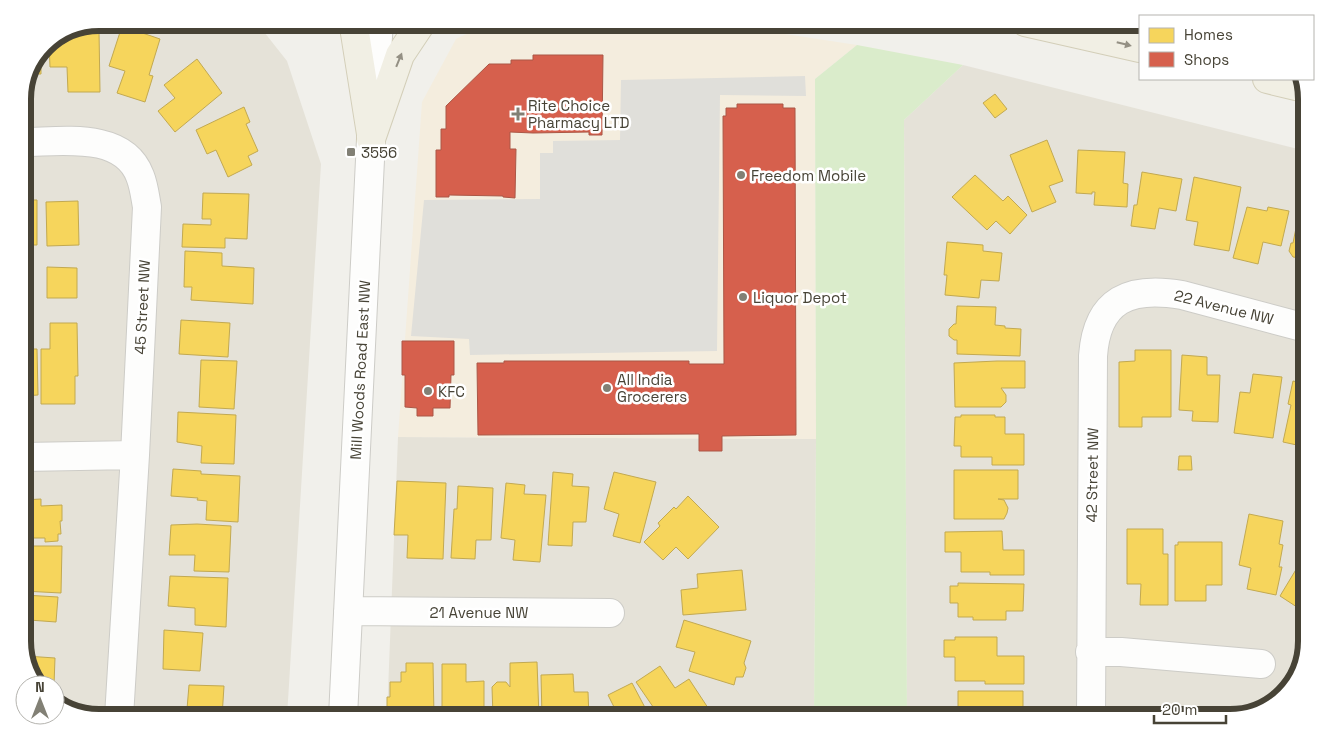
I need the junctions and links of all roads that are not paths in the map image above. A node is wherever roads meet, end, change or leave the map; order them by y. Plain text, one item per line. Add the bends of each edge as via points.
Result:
1 (355, 31) edge
2 (378, 31) edge
3 (416, 31) edge
4 (1065, 31) edge
5 (1139, 48) edge
6 (1271, 80) edge
7 (1296, 86) edge
8 (372, 139) junction
9 (31, 142) edge
10 (1114, 304) joint
11 (1298, 326) edge
12 (135, 455) junction
13 (31, 457) edge
14 (348, 611) junction
15 (610, 613) dead end
16 (1090, 652) junction
17 (1261, 664) dead end
18 (121, 709) edge
19 (343, 709) edge
20 (1091, 709) edge

1 - 8 main road
2 - 8 street, Mill Woods Road East NW
8 -> 3 main road via 400,55
4 -> 5 main road
6 - 7 main road
8 - 14 street, Mill Woods Road East NW
9 - 12 street, 45 Street NW via 94,142 109,146 123,153 140,174 147,206
10 - 11 street, 22 Avenue NW via 1126,297 1162,292
10 - 16 street, 42 Street NW via 1100,323 1094,340
12 - 13 street
12 - 18 street, 45 Street NW
14 - 15 street, 21 Avenue NW
14 - 19 street, Mill Woods Road East NW
16 - 17 street
16 - 20 street, 42 Street NW

